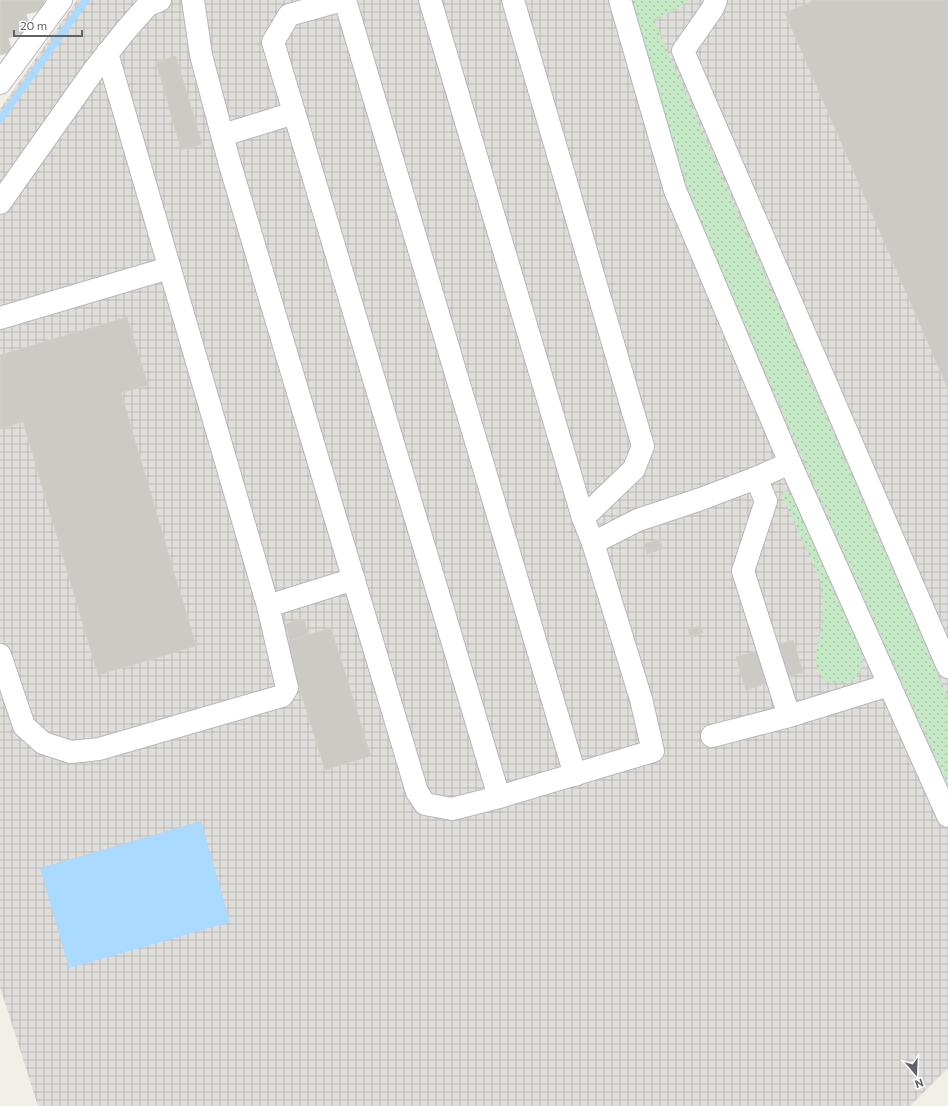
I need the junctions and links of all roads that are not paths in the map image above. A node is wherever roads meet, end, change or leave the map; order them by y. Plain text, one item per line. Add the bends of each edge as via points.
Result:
1 (61, 0) edge
2 (160, 0) edge
3 (193, 0) edge
4 (344, 0) edge
5 (430, 0) edge
6 (513, 0) edge
7 (620, 0) edge
8 (716, 0) edge
9 (107, 54) junction
10 (0, 83) edge
11 (294, 112) junction
12 (223, 135) junction
13 (0, 203) edge
14 (169, 268) junction
15 (0, 318) edge
16 (790, 463) junction
17 (756, 478) junction
18 (583, 518) junction
19 (593, 543) junction
20 (354, 579) junction
21 (268, 606) junction
22 (0, 655) edge
23 (948, 667) edge
24 (889, 685) junction
25 (789, 716) junction
26 (712, 736) dead end
27 (575, 775) junction
28 (499, 797) junction
29 (948, 816) edge

1 - 10 street
2 - 9 street via 148,5
3 - 12 street via 201,55
4 - 11 street via 289,15 273,42
4 - 27 street
5 - 18 street
6 - 18 street via 643,446 634,469
7 - 16 street via 675,190
8 - 23 street via 683,51
9 - 13 street
9 - 14 street
11 - 12 street
11 - 28 street
12 - 20 street
14 - 15 street
14 - 21 street
16 - 17 street
16 - 24 street
17 - 19 street via 638,520
17 - 25 street via 766,501 743,571
18 - 19 street
19 - 27 street via 653,751
20 - 21 street
20 - 28 street via 417,792 425,804 452,810
21 - 22 street via 288,688 282,696 99,749 71,752 43,743 24,726
24 - 25 street
24 - 29 street
25 - 26 street
27 - 28 street

